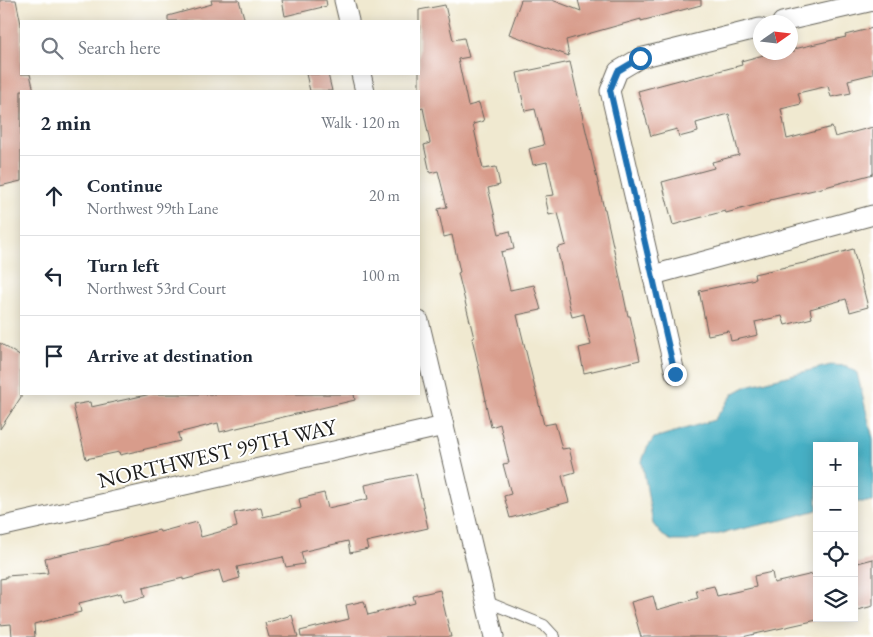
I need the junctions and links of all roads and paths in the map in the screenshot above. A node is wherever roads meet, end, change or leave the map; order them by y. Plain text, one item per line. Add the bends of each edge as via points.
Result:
1 (344, 0) edge
2 (873, 0) edge
3 (798, 18) edge
4 (349, 20) edge
5 (753, 30) edge
6 (361, 75) edge
7 (365, 90) edge
8 (873, 215) edge
9 (653, 275) junction
10 (420, 325) edge
11 (675, 374) dead end
12 (444, 426) junction
13 (0, 527) edge
14 (485, 601) junction
15 (494, 637) edge
16 (555, 637) edge

1 - 4 street
2 - 3 street
5 - 9 street via 640,58 618,71 610,90
6 - 7 street
8 - 9 street
9 - 11 street
10 - 12 street
12 - 13 street, NORTHWEST 99TH WAY
12 - 14 street
14 - 15 street
14 - 16 lane via 544,624

